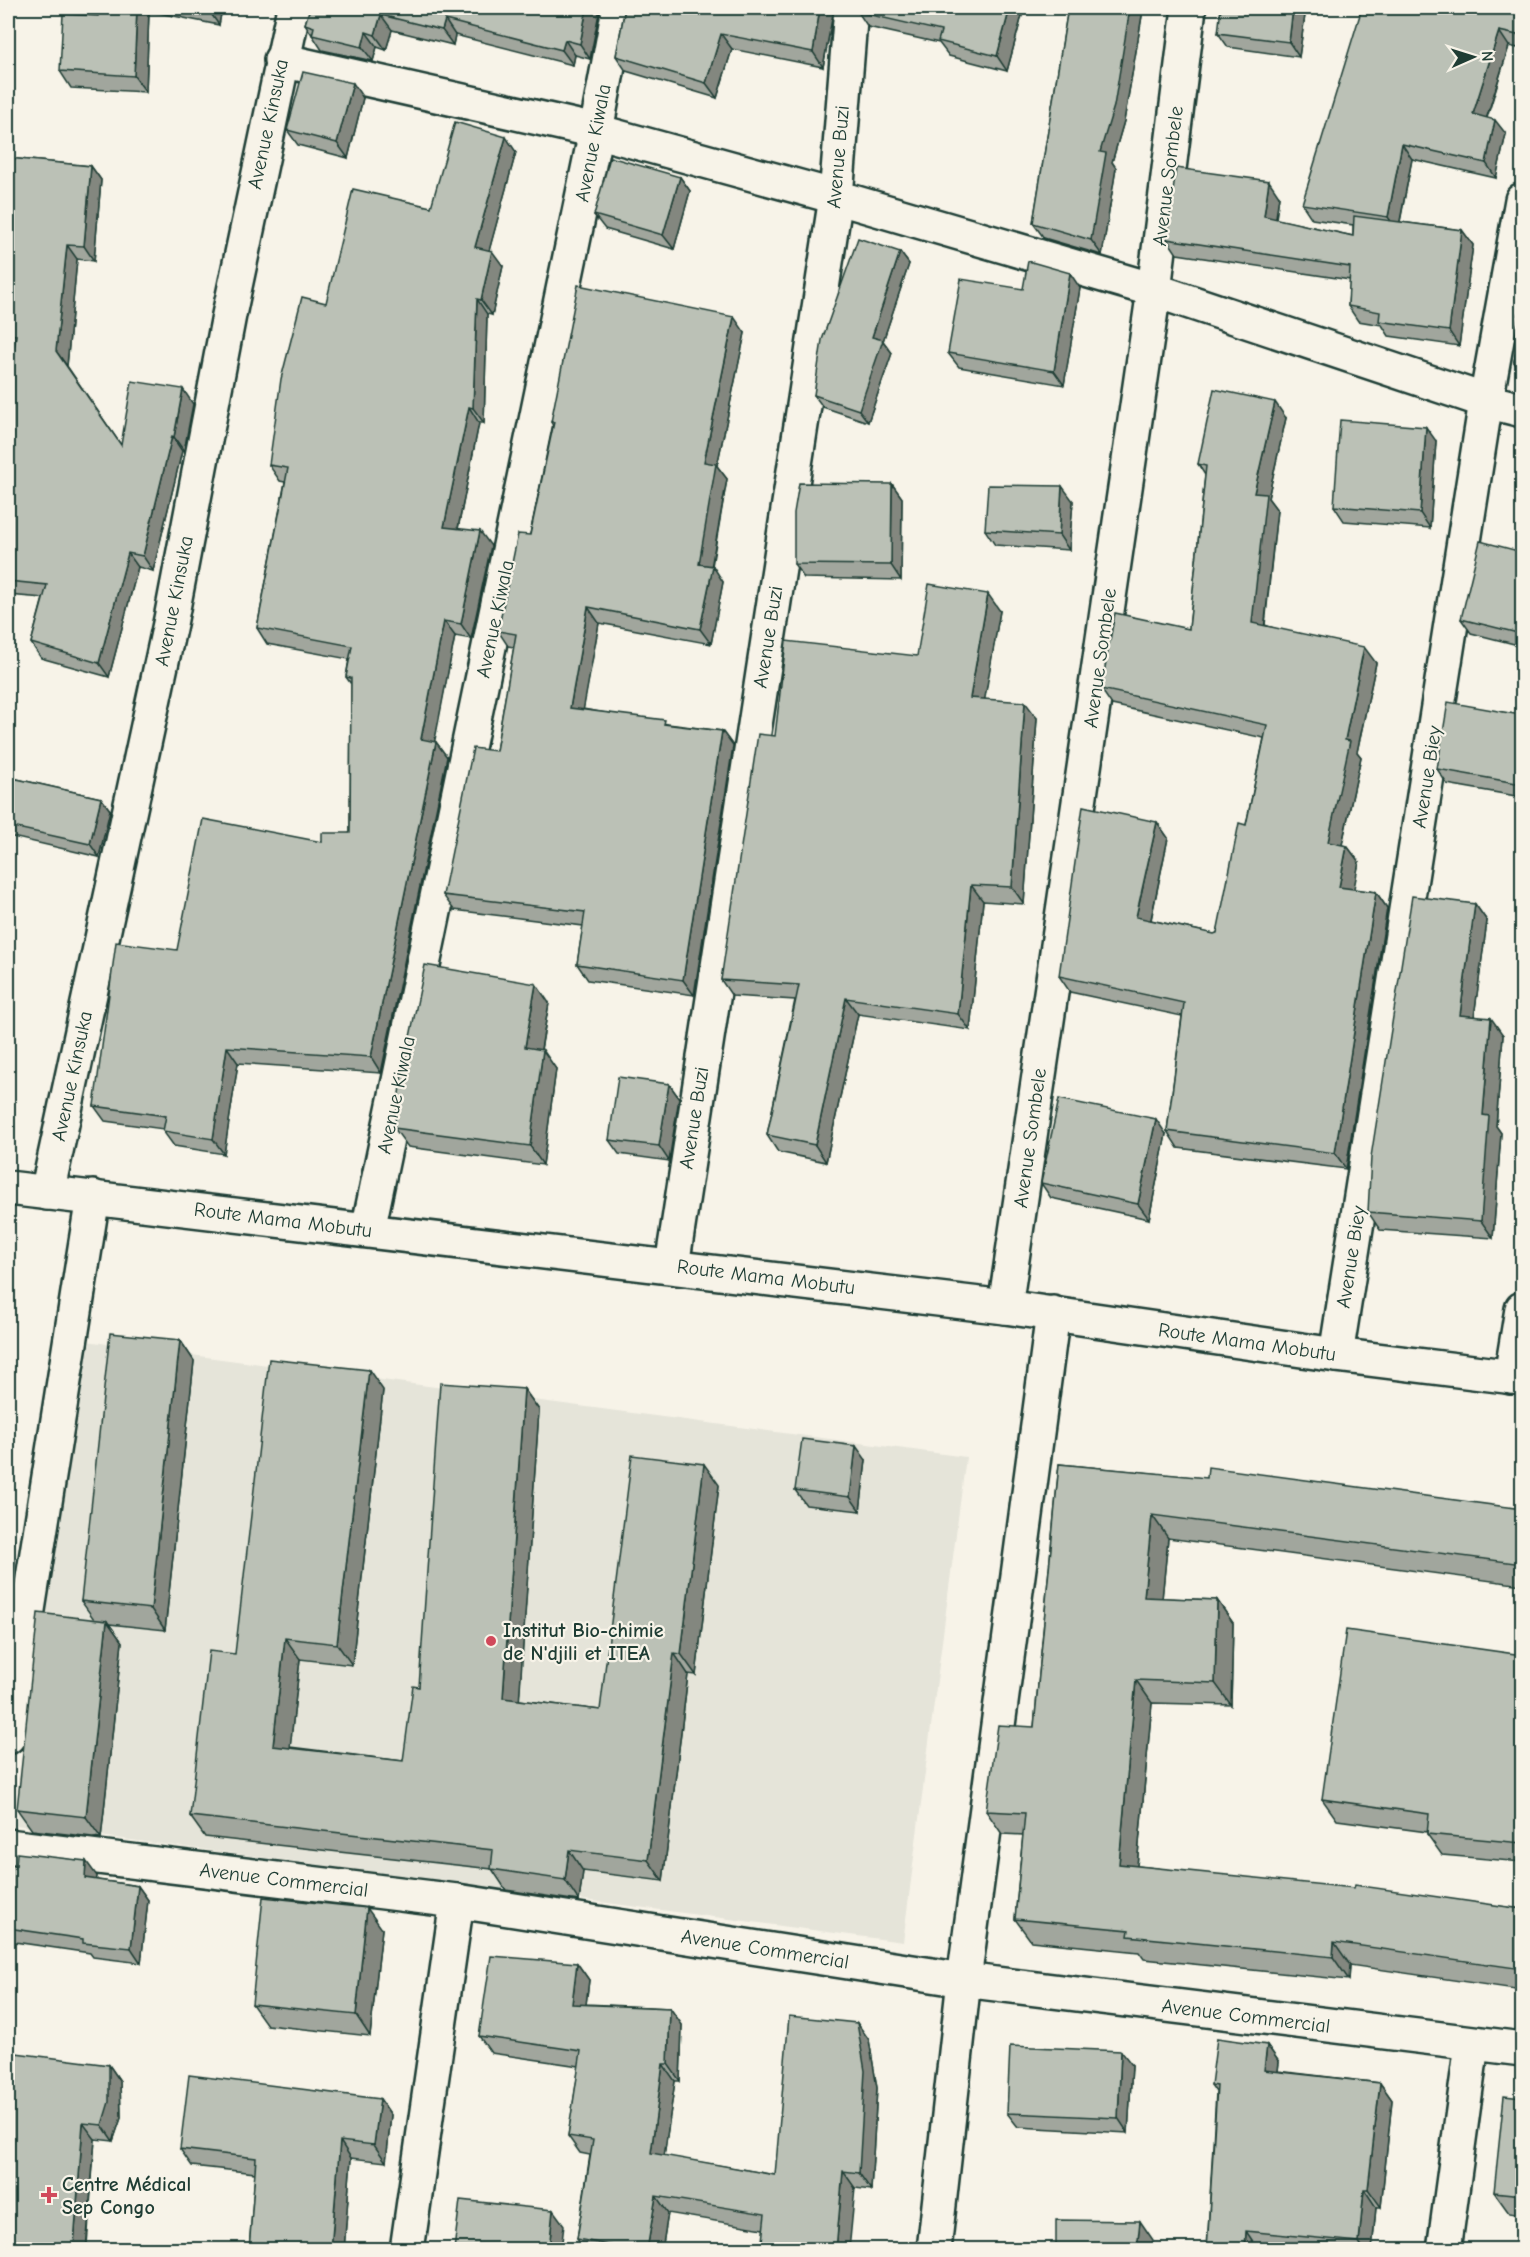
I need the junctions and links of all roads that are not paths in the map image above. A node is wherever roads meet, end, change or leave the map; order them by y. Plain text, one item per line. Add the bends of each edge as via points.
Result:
1 (294, 8) edge
2 (619, 8) edge
3 (850, 8) edge
4 (1189, 8) edge
5 (281, 60) junction
6 (596, 131) junction
7 (836, 197) junction
8 (1522, 200) edge
9 (1154, 290) junction
10 (1486, 401) junction
11 (1522, 410) edge
12 (8, 1188) edge
13 (47, 1193) junction
14 (93, 1197) junction
15 (368, 1230) junction
16 (672, 1266) junction
17 (1005, 1307) junction
18 (1522, 1309) edge
19 (1053, 1313) junction
20 (1336, 1355) junction
21 (1517, 1377) edge
22 (8, 1737) edge
23 (8, 1845) edge
24 (457, 1901) junction
25 (964, 1980) junction
26 (1472, 2044) junction
27 (1522, 2049) edge
28 (407, 2250) edge
29 (934, 2250) edge
30 (1444, 2250) edge

1 - 5 street, Avenue Kinsuka
2 - 6 street, Avenue Kiwala
3 - 7 street, Avenue Buzi
4 - 9 street, Avenue Sombele
5 - 6 street
5 - 13 street, Avenue Kinsuka via 168,631
6 - 7 street
6 - 15 street, Avenue Kiwala
7 - 9 street
7 - 16 street, Avenue Buzi
8 - 10 street, Avenue Biey
9 - 10 street
9 - 17 street, Avenue Sombele
10 - 11 street
10 - 20 street, Avenue Biey
12 - 13 street, Route Mama Mobutu
13 - 14 street, Route Mama Mobutu
14 - 15 street, Route Mama Mobutu
14 - 22 street
15 - 16 street, Route Mama Mobutu
16 - 17 street, Route Mama Mobutu
17 - 19 street, Route Mama Mobutu
18 - 21 street
19 - 20 street, Route Mama Mobutu
19 - 25 street
20 - 21 street, Route Mama Mobutu
23 - 24 street, Avenue Commercial
24 - 25 street, Avenue Commercial
24 - 28 street
25 - 26 street, Avenue Commercial
25 - 29 street
26 - 27 street, Avenue Commercial
26 - 30 street

